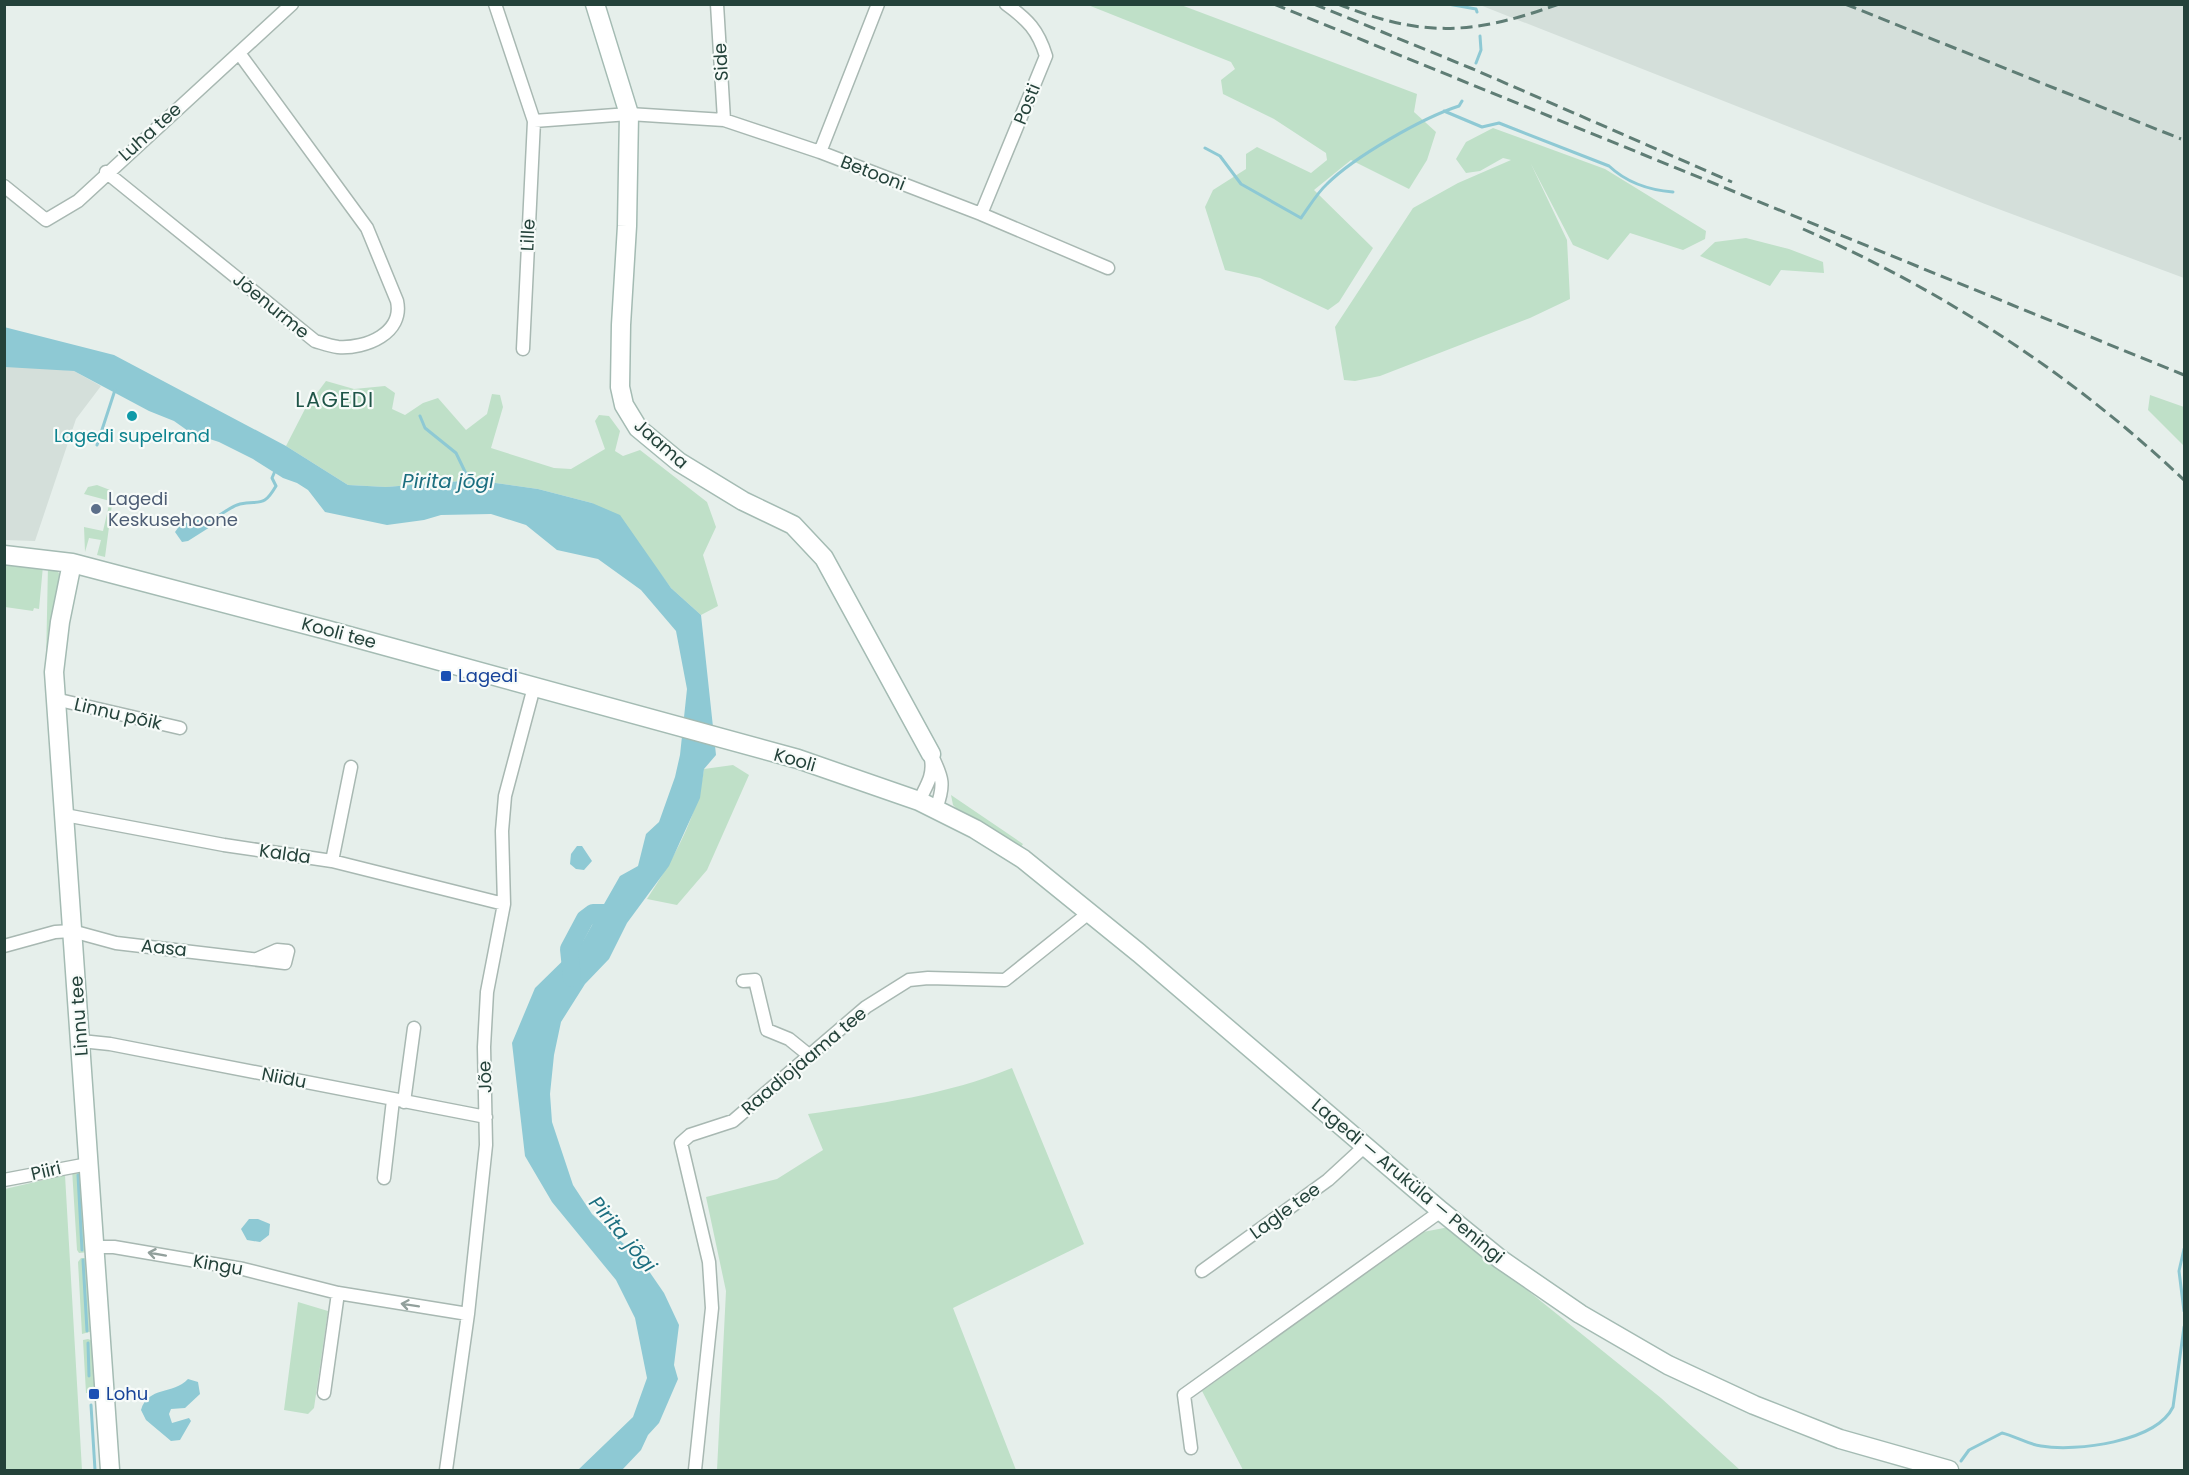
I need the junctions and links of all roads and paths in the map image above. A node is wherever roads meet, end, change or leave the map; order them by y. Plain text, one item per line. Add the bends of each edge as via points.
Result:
1 (292, 4) edge
2 (495, 4) edge
3 (595, 4) edge
4 (717, 4) edge
5 (878, 4) edge
6 (1006, 4) edge
7 (239, 53) junction
8 (629, 114) junction
9 (724, 120) junction
10 (534, 121) junction
11 (820, 152) junction
12 (106, 172) junction
13 (4, 186) edge
14 (981, 214) junction
15 (1108, 268) dead end
16 (523, 349) dead end
17 (4, 555) edge
18 (72, 563) junction
19 (534, 687) junction
20 (56, 699) junction
21 (670, 725) joint
22 (180, 728) dead end
23 (931, 754) junction
24 (351, 768) dead end
25 (919, 801) junction
26 (936, 809) junction
27 (65, 815) junction
28 (332, 861) junction
29 (504, 904) junction
30 (1090, 912) junction
31 (72, 931) junction
32 (4, 946) edge
33 (257, 959) dead end
34 (743, 981) dead end
35 (414, 1028) dead end
36 (81, 1041) junction
37 (810, 1056) junction
38 (399, 1101) junction
39 (486, 1118) junction
40 (1365, 1146) junction
41 (88, 1164) junction
42 (384, 1178) dead end
43 (4, 1180) edge
44 (1441, 1211) junction
45 (95, 1247) junction
46 (1202, 1271) dead end
47 (338, 1293) junction
48 (468, 1314) junction
49 (324, 1394) dead end
50 (1191, 1448) dead end
51 (695, 1466) edge
52 (110, 1470) edge
53 (446, 1470) edge
54 (684, 1470) edge
55 (1949, 1470) edge

1 - 7 street, Luha tee
2 - 10 street, Lille
3 - 8 street, Jaama
4 - 9 street, Side
5 - 11 street
6 - 14 street, Posti via 1027,19 1046,56
7 - 12 street, Luha tee
7 - 12 street, Jõenurme via 367,228 397,301 395,325 383,335 352,347 315,341
8 - 9 street, Betooni
8 - 10 street
8 - 23 street, Jaama via 621,326 624,405 638,428 679,462 743,501 793,525 805,536 824,558
9 - 11 street, Betooni
10 - 16 street, Lille
11 - 14 street, Betooni
12 - 13 street, Luha tee via 78,201 46,220
14 - 15 street, Betooni
17 - 18 street, Kooli tee
18 - 19 street, Kooli tee
18 - 20 street, Linnu tee via 54,672
19 - 21 street, Kooli tee
19 - 29 street, Jõe via 505,796
20 - 22 street, Linnu põik
20 - 27 street, Linnu tee
21 - 25 street, Kooli via 818,766
23 - 25 street via 930,781
23 - 26 street, Jaama via 944,789
24 - 28 street
25 - 26 street, Lagedi — Aruküla — Peningi
26 - 30 street, Lagedi — Aruküla — Peningi via 1023,859
27 - 28 street, Kalda
27 - 31 street, Linnu tee
28 - 29 street, Kalda
29 - 39 street, Jõe via 487,992
30 - 37 street, Raadiojaama tee via 1005,980 909,980 866,1007
30 - 40 street, Lagedi — Aruküla — Peningi
31 - 32 street
31 - 33 street, Aasa via 116,943
31 - 36 street, Linnu tee
34 - 37 street via 755,980 767,1030 789,1039
35 - 38 street
36 - 38 street, Niidu
36 - 41 street, Linnu tee
37 - 51 street, Raadiojaama tee via 734,1121 690,1135 681,1143 709,1262 712,1308
38 - 39 street, Niidu
38 - 42 street
39 - 48 street, Jõe
40 - 44 street, Lagedi — Aruküla — Peningi
40 - 46 street, Lagle tee via 1328,1180
41 - 43 street, Piiri
41 - 45 street, Linnu tee
44 - 50 street via 1184,1395
44 - 55 street, Lagedi — Aruküla — Peningi via 1500,1259 1580,1314 1668,1365 1754,1405 1840,1438
47 -> 45 street, Kingu via 243,1269
45 - 52 street, Linnu tee
48 -> 47 street, Kingu
47 - 49 street
48 - 53 street, Jõe
51 - 54 street

